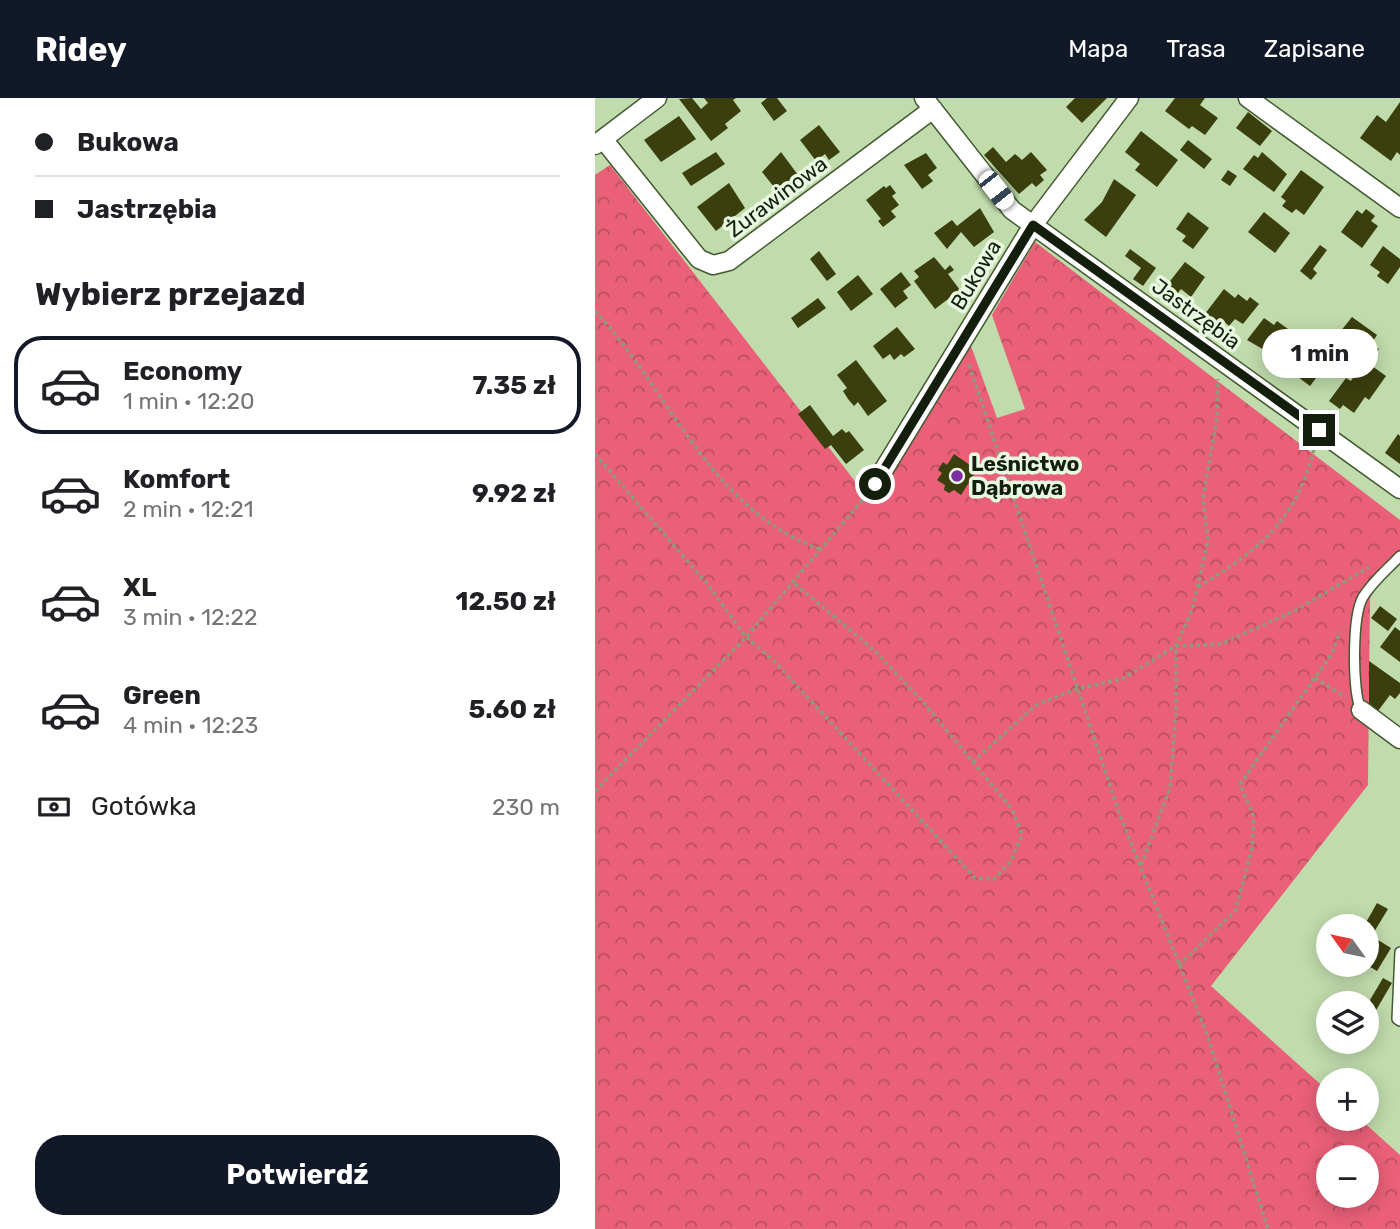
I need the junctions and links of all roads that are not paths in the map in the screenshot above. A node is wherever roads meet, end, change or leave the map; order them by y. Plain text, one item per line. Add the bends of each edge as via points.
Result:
1 (657, 98) edge
2 (1129, 98) edge
3 (1248, 98) edge
4 (928, 104) edge
5 (599, 142) edge
6 (1400, 208) edge
7 (1033, 225) junction
8 (875, 484) road end
9 (1400, 489) edge
10 (1400, 556) edge
11 (1359, 706) joint
12 (1400, 739) edge
13 (1400, 952) edge
14 (1400, 1021) edge

1 - 5 street
2 - 7 street, Bukowa
3 - 6 street
4 - 5 street, Żurawinowa via 729,261 713,265 699,259
4 - 7 street, Jastrzębia via 1012,210
7 - 8 street, Bukowa
7 - 9 street, Jastrzębia
10 - 11 lane via 1362,599 1355,696
11 - 12 street
13 - 14 lane

